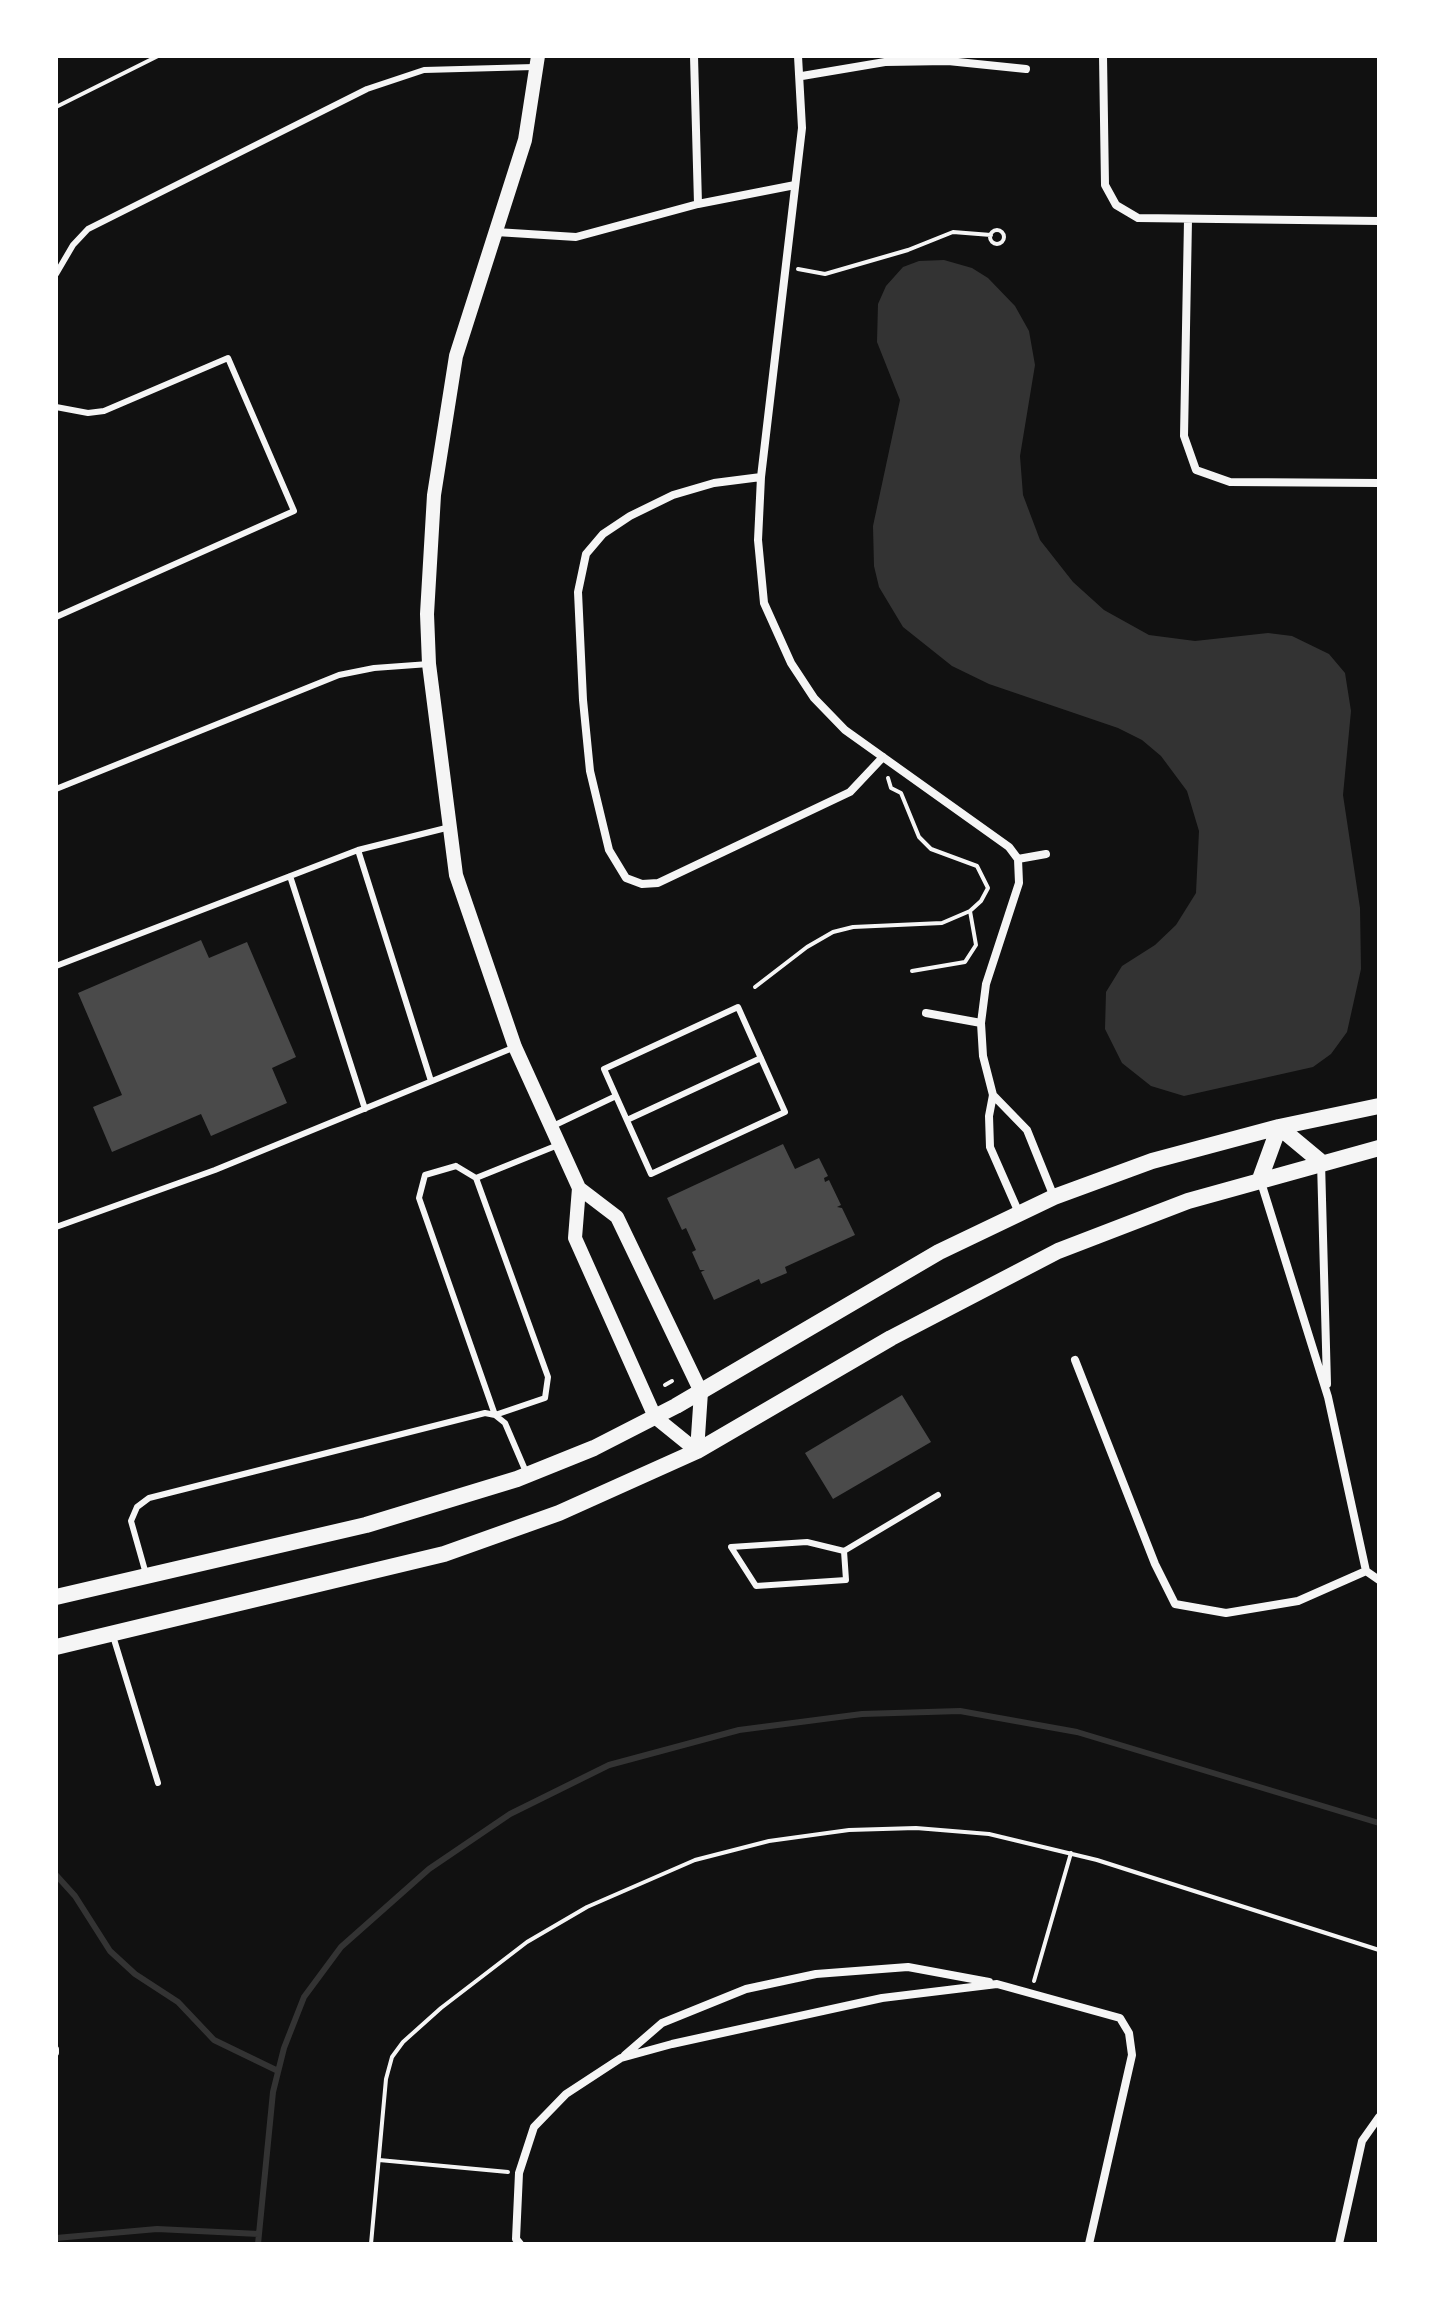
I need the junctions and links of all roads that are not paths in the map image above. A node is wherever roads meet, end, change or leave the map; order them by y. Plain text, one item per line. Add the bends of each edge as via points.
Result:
1 (694, 56) edge
2 (798, 56) edge
3 (1103, 56) edge
4 (538, 61) edge
5 (1026, 69) dead end
6 (802, 76) junction
7 (795, 185) junction
8 (698, 204) junction
9 (1188, 220) junction
10 (1379, 221) edge
11 (496, 232) junction
12 (56, 274) edge
13 (56, 407) edge
14 (761, 477) junction
15 (1379, 483) edge
16 (56, 617) edge
17 (429, 664) junction
18 (883, 757) junction
19 (56, 789) edge
20 (450, 827) junction
21 (358, 850) junction
22 (1046, 854) dead end
23 (1018, 859) junction
24 (290, 876) junction
25 (56, 966) edge
26 (926, 1013) dead end
27 (981, 1023) junction
28 (515, 1047) junction
29 (761, 1058) junction
30 (431, 1081) junction
31 (993, 1095) junction
32 (616, 1096) junction
33 (1379, 1106) edge
34 (365, 1109) junction
35 (627, 1120) junction
36 (549, 1127) junction
37 (1279, 1127) junction
38 (558, 1145) junction
39 (1379, 1148) edge
40 (1321, 1162) junction
41 (476, 1178) junction
42 (1260, 1179) junction
43 (579, 1188) junction
44 (1054, 1197) junction
45 (1019, 1213) junction
46 (56, 1227) edge
47 (1075, 1360) dead end
48 (701, 1392) junction
49 (1328, 1397) junction
50 (495, 1415) junction
51 (655, 1417) junction
52 (697, 1451) junction
53 (528, 1475) junction
54 (938, 1495) dead end
55 (844, 1551) junction
56 (1366, 1571) junction
57 (147, 1576) junction
58 (1379, 1580) edge
59 (56, 1597) edge
60 (112, 1633) junction
61 (56, 1647) edge
62 (158, 1783) dead end
63 (997, 1984) junction
64 (621, 2058) junction
65 (1379, 2117) edge
66 (520, 2244) edge
67 (1089, 2244) edge
68 (1339, 2244) edge

1 - 8 street
2 - 6 street
3 - 9 street via 1105,185 1116,205 1138,218
4 - 11 street via 525,140
4 - 12 lane via 424,70 367,89 88,229
5 - 6 street via 948,61 885,62
6 - 7 street
7 - 8 street
7 - 14 street
8 - 11 street via 576,237
9 - 10 street
9 - 15 street via 1184,436 1196,470 1230,482
11 - 17 street via 456,356 434,495
13 - 16 lane via 104,411 228,358 294,511
14 - 18 street via 760,576 778,638 814,698 845,730
14 - 18 street via 673,495 603,534 586,554 578,592 583,700 590,771 609,850 626,878 658,883 850,792
17 - 19 lane via 339,675
17 - 20 street
18 - 23 street via 1009,847
20 - 21 lane
20 - 28 street via 456,875
21 - 24 lane
21 - 30 lane
22 - 23 street
23 - 27 street via 1019,883 986,984
24 - 25 lane
24 - 34 lane
26 - 27 street
27 - 31 street
28 - 30 lane
28 - 36 street
29 - 32 lane via 738,1007 604,1069
29 - 35 lane
29 - 35 lane via 785,1112 651,1174
30 - 34 lane
31 - 44 street via 1027,1130
31 - 45 street via 990,1147
32 - 35 lane
32 - 36 lane
33 - 37 main road
34 - 46 lane
36 - 38 street
37 - 40 main road
37 - 42 main road
37 - 44 main road via 1152,1161
38 - 41 lane
38 - 43 street
39 - 40 main road
40 - 42 main road
40 - 49 street
41 - 50 lane via 548,1377 545,1398
41 - 50 lane via 456,1166 425,1175 419,1198
42 - 49 street
42 - 52 main road via 1131,1221 1031,1264
43 - 48 street via 617,1217
43 - 51 street via 575,1238
44 - 45 main road
45 - 48 main road via 939,1252
47 - 56 street via 1175,1604 1226,1613 1298,1601
48 - 51 main road
48 - 52 street
49 - 56 street
50 - 53 lane via 505,1423
50 - 57 lane via 485,1413 149,1498 131,1521
51 - 52 street
51 - 53 main road
52 - 60 main road via 559,1513 444,1554
53 - 57 main road via 366,1525
54 - 55 lane
55 - 55 lane via 807,1542 731,1547 756,1586 846,1580
56 - 58 street
57 - 59 main road
60 - 61 main road
60 - 62 lane
63 - 64 street via 882,1998
63 - 64 street via 908,1967 816,1974 746,1989 662,2023
63 - 67 street via 1120,2018 1129,2033 1132,2055
64 - 66 street via 566,2094 534,2127 519,2173
65 - 68 street via 1362,2141

